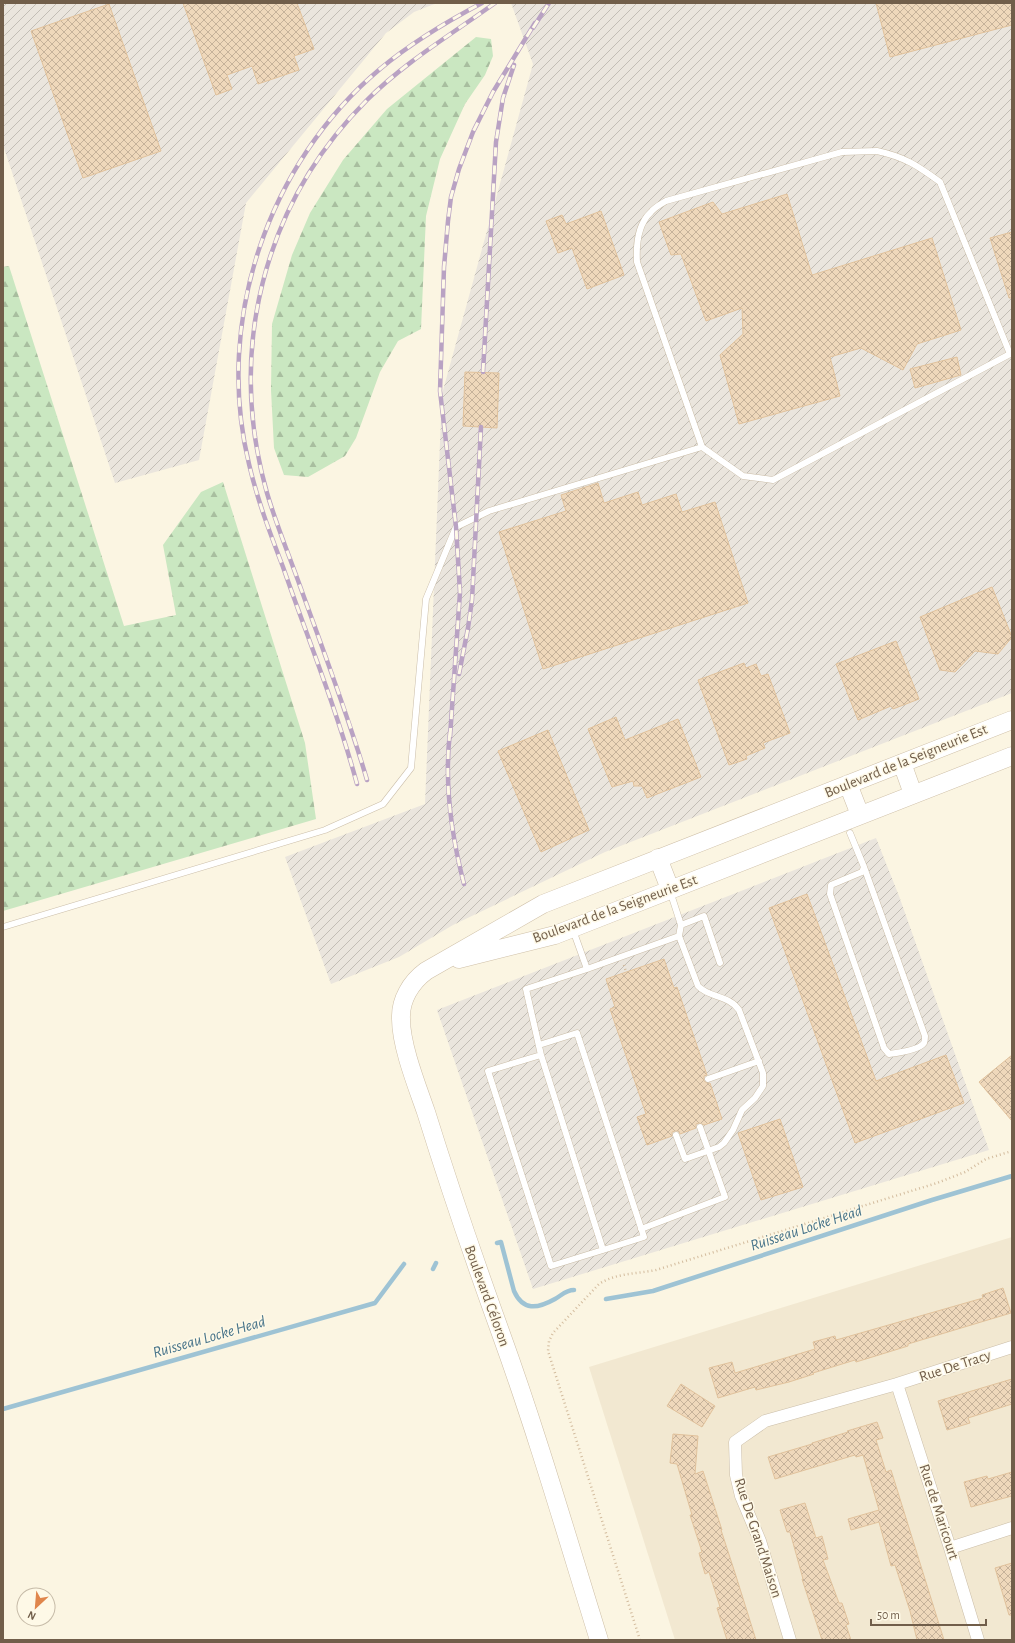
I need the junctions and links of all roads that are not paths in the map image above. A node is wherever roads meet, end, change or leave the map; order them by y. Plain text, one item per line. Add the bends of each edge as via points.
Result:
1 (1011, 353) edge
2 (702, 447) junction
3 (1012, 720) edge
4 (1012, 756) edge
5 (902, 763) junction
6 (848, 784) junction
7 (914, 794) junction
8 (860, 815) junction
9 (850, 833) dead end
10 (658, 858) junction
11 (864, 867) junction
12 (670, 889) junction
13 (681, 925) junction
14 (3, 928) edge
15 (572, 928) junction
16 (679, 936) junction
17 (720, 963) dead end
18 (438, 964) junction
19 (587, 969) junction
20 (539, 1045) junction
21 (541, 1055) junction
22 (759, 1061) junction
23 (708, 1079) dead end
24 (700, 1127) dead end
25 (676, 1135) dead end
26 (708, 1151) junction
27 (642, 1228) junction
28 (603, 1250) junction
29 (1012, 1347) edge
30 (898, 1384) junction
31 (1012, 1528) edge
32 (950, 1548) junction
33 (599, 1640) edge
34 (790, 1640) edge
35 (978, 1640) edge

1 - 2 lane via 773,480 743,476
1 - 2 lane via 940,182 918,166 897,156 877,151 842,152 666,201 651,211 642,223 637,241 637,262
2 - 14 lane via 489,511 456,527 426,600 411,768 383,804 325,830
3 - 5 main road, Boulevard de la Seigneurie Est
4 - 7 main road, Boulevard de la Seigneurie Est
5 - 6 main road, Boulevard de la Seigneurie Est
5 - 7 main road
6 - 8 main road
6 - 10 main road, Boulevard de la Seigneurie Est
7 - 8 main road, Boulevard de la Seigneurie Est
8 - 12 main road, Boulevard de la Seigneurie Est
9 - 11 lane
10 - 12 main road
10 - 18 main road, Boulevard de la Seigneurie Est via 543,904
11 - 11 lane via 862,872 831,885 830,894 884,1048 889,1054 899,1053 924,1043 925,1036
12 - 13 lane
12 - 15 main road, Boulevard de la Seigneurie Est
13 - 16 lane
13 - 17 lane via 704,916
15 - 18 main road, Boulevard de la Seigneurie Est via 555,935
15 - 19 lane
16 - 19 lane
16 - 22 lane via 698,986 736,1006
18 - 33 main road, Boulevard Céloron via 422,974 406,994 401,1012 403,1034 456,1209 521,1389
19 - 20 lane via 526,989
20 - 21 lane
20 - 27 lane via 577,1033
21 - 28 lane
21 - 28 lane via 488,1071 551,1266
22 - 23 lane
22 - 26 lane via 763,1072 763,1086 742,1110 724,1144
24 - 26 lane
25 - 26 lane via 685,1159
26 - 27 lane via 725,1197
27 - 28 lane via 644,1237
29 - 30 street, Rue De Tracy
30 - 32 street, Rue de Maricourt
30 - 34 street, Rue De Grand'Maison via 764,1421 735,1442 736,1475 741,1496 760,1541
31 - 32 street
32 - 35 street, Rue de Maricourt

